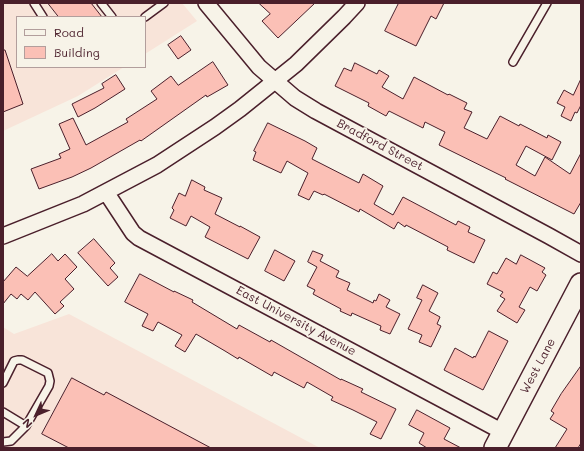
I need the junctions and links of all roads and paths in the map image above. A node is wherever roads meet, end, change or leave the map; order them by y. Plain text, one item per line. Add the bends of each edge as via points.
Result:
1 (34, 3) edge
2 (101, 3) edge
3 (164, 3) edge
4 (206, 3) edge
5 (357, 3) edge
6 (547, 3) edge
7 (43, 16) edge
8 (111, 16) edge
9 (146, 17) edge
10 (513, 62) dead end
11 (275, 81) junction
12 (106, 192) junction
13 (3, 236) edge
14 (581, 254) edge
15 (581, 284) edge
16 (3, 383) edge
17 (3, 412) edge
18 (26, 426) junction
19 (499, 440) edge
20 (3, 442) edge

1 - 7 lane
2 - 8 lane
3 - 9 lane
4 - 11 street, Bradford Street via 259,67
5 - 11 street via 296,64
6 - 10 lane
11 - 12 street via 215,127 157,165
11 - 14 street, Bradford Street via 316,111
12 - 13 street
12 - 19 street, East University Avenue via 123,220 139,238
15 - 19 main road, West Lane
16 - 18 lane via 14,361 18,360 48,373 49,386
17 - 18 lane
18 - 20 lane via 11,441

